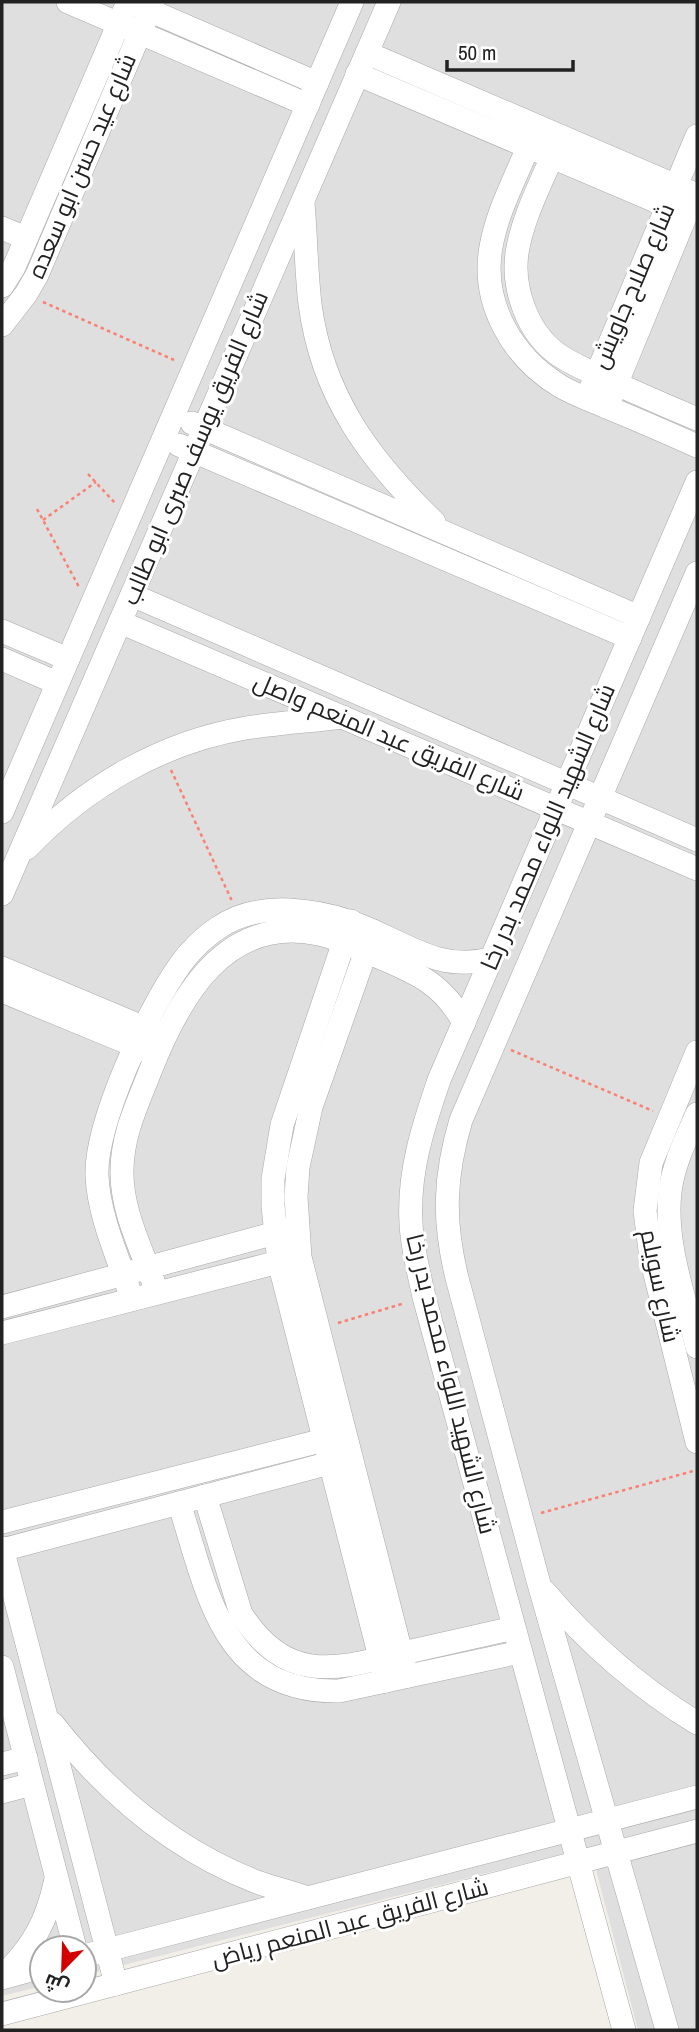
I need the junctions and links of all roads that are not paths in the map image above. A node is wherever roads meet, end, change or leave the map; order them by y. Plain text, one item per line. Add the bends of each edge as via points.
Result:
1 (68, 2) edge
2 (352, 2) edge
3 (389, 2) edge
4 (140, 4) edge
5 (118, 23) junction
6 (140, 33) junction
7 (362, 64) junction
8 (317, 83) junction
9 (308, 105) junction
10 (70, 136) junction
11 (697, 136) edge
12 (92, 146) junction
13 (528, 146) junction
14 (552, 157) junction
15 (58, 164) junction
16 (80, 173) junction
17 (684, 198) edge
18 (303, 201) junction
19 (2, 228) edge
20 (26, 238) junction
21 (2, 286) edge
22 (2, 325) edge
23 (606, 379) junction
24 (597, 402) junction
25 (174, 415) junction
26 (697, 419) edge
27 (204, 428) junction
28 (163, 439) junction
29 (697, 446) edge
30 (194, 452) junction
31 (697, 482) edge
32 (446, 534) junction
33 (697, 573) edge
34 (132, 595) junction
35 (120, 622) junction
36 (634, 628) junction
37 (2, 631) edge
38 (2, 659) edge
39 (68, 659) junction
40 (57, 683) junction
41 (344, 717) junction
42 (567, 783) junction
43 (600, 798) junction
44 (556, 809) junction
45 (2, 812) edge
46 (589, 823) junction
47 (697, 840) edge
48 (18, 857) junction
49 (697, 869) edge
50 (2, 894) edge
51 (347, 932) junction
52 (370, 941) junction
53 (491, 959) junction
54 (2, 968) edge
55 (2, 991) edge
56 (464, 1023) junction
57 (151, 1041) junction
58 (697, 1052) edge
59 (697, 1114) edge
60 (117, 1125) junction
61 (124, 1196) junction
62 (100, 1199) junction
63 (297, 1228) junction
64 (274, 1233) junction
65 (290, 1259) junction
66 (148, 1266) junction
67 (123, 1273) junction
68 (157, 1292) junction
69 (132, 1298) junction
70 (2, 1307) edge
71 (2, 1333) edge
72 (697, 1348) edge
73 (324, 1440) junction
74 (697, 1442) edge
75 (330, 1463) junction
76 (205, 1496) junction
77 (179, 1503) junction
78 (2, 1522) edge
79 (2, 1549) edge
80 (539, 1584) junction
81 (514, 1628) junction
82 (520, 1652) junction
83 (2, 1667) edge
84 (394, 1667) junction
85 (47, 1717) junction
86 (697, 1723) edge
87 (26, 1758) junction
88 (2, 1764) edge
89 (32, 1784) junction
90 (2, 1791) edge
91 (697, 1797) edge
92 (606, 1821) junction
93 (569, 1830) junction
94 (697, 1832) edge
95 (615, 1853) junction
96 (578, 1863) junction
97 (56, 1875) junction
98 (308, 1898) junction
99 (71, 1934) edge
100 (107, 1951) junction
101 (98, 1953) edge
102 (28, 1971) edge
103 (2, 1978) edge
104 (116, 1984) junction
105 (98, 1986) edge
106 (33, 2004) edge
107 (2, 2014) edge
108 (624, 2030) edge
109 (667, 2030) edge

1 - 5 street
2 - 8 street, شارع الفريق يوسف صبرى ابو طالب
3 - 7 street, شارع الفريق يوسف صبرى ابو طالب
4 - 5 street, شارع عيد حسن ابو سعده
4 - 6 street, شارع عيد حسن ابو سعده
4 - 8 street
5 - 6 street
5 - 10 street, شارع عيد حسن ابو سعده
6 - 9 street
6 - 12 street, شارع عيد حسن ابو سعده
7 - 13 street
7 - 17 street
7 - 18 street, شارع الفريق يوسف صبرى ابو طالب
8 - 9 street, شارع الفريق يوسف صبرى ابو طالب
9 - 25 street, شارع الفريق يوسف صبرى ابو طالب
10 - 12 street
10 - 15 street, شارع عيد حسن ابو سعده
11 - 17 street, شارع صلاح جاويش
12 - 16 street, شارع عيد حسن ابو سعده
13 - 14 street
13 - 24 street via 491,244 489,289 499,318 521,353 561,386
14 - 17 street
14 - 23 street via 517,253 520,298 529,319 556,353
15 - 16 street
15 - 20 street, شارع عيد حسن ابو سعده
16 - 22 street, شارع عيد حسن ابو سعده via 37,275
17 - 23 street, شارع صلاح جاويش
18 - 27 street, شارع الفريق يوسف صبرى ابو طالب
18 - 32 street via 310,304 331,381 349,422 373,457
19 - 20 street
20 - 21 street, شارع عيد حسن ابو سعده
23 - 24 street, شارع صلاح جاويش
23 - 26 street
24 - 29 street
25 - 27 street
25 - 28 street, شارع الفريق يوسف صبرى ابو طالب
27 - 30 street, شارع الفريق يوسف صبرى ابو طالب
27 - 32 street
28 - 30 street
28 - 39 street, شارع الفريق يوسف صبرى ابو طالب
30 - 34 street, شارع الفريق يوسف صبرى ابو طالب
30 - 36 street
31 - 36 street, شارع الشهيد اللواء محمد بدر رخا
32 - 36 street
33 - 43 street, شارع الشهيد اللواء محمد بدر رخا
34 - 35 street, شارع الفريق يوسف صبرى ابو طالب
34 - 42 street, شارع الفريق عبد المنعم واصل
35 - 41 street, شارع الفريق عبد المنعم واصل
35 - 48 street, شارع الفريق يوسف صبرى ابو طالب
36 - 42 street, شارع الشهيد اللواء محمد بدر رخا
37 - 39 street
38 - 40 street
39 - 40 street, شارع الفريق يوسف صبرى ابو طالب
40 - 45 street, شارع الفريق يوسف صبرى ابو طالب
41 - 44 street, شارع الفريق عبد المنعم واصل
41 - 48 street via 245,728 163,753 115,776 80,800
42 - 43 street, شارع الفريق عبد المنعم واصل
42 - 44 street, شارع الشهيد اللواء محمد بدر رخا
43 - 46 street, شارع الشهيد اللواء محمد بدر رخا
43 - 47 street, شارع الفريق عبد المنعم واصل
44 - 46 street, شارع الفريق عبد المنعم واصل
44 - 53 street, شارع الشهيد اللواء محمد بدر رخا
46 - 49 street, شارع الفريق عبد المنعم واصل
46 - 80 street, شارع الشهيد اللواء محمد بدر رخا via 464,1112 447,1183 446,1215 457,1278
48 - 50 street, شارع الفريق يوسف صبرى ابو طالب
51 - 52 street
51 - 57 street via 272,933 230,948
51 - 57 street via 320,913 288,910 239,916 217,928 181,963
51 - 64 street via 282,1125 273,1179
52 - 53 street via 445,962
52 - 56 street via 429,981 449,999
52 - 63 street via 303,1137
53 - 56 street, شارع الشهيد اللواء محمد بدر رخا
54 - 57 street
55 - 57 street
56 - 81 street, شارع الشهيد اللواء محمد بدر رخا via 436,1089 415,1159 411,1223 424,1297
57 - 60 street
58 - 74 street, شارع سويلم via 651,1163 647,1187 647,1235
59 - 72 street, شارع سويلم via 676,1168 669,1210 672,1243
60 - 61 street
60 - 62 street via 100,1146
61 - 62 street
61 - 66 street
62 - 67 street
63 - 64 street
63 - 65 street
64 - 65 street
64 - 66 street
65 - 68 street
65 - 73 street
65 - 84 street via 318,1329
66 - 67 street
66 - 68 street
67 - 69 street
67 - 70 street
68 - 69 street
69 - 71 street
73 - 75 street
73 - 78 street
75 - 76 street
75 - 84 street
76 - 77 street
76 - 84 street via 241,1614 267,1646 284,1657 323,1668
77 - 79 street
77 - 84 street via 217,1618 227,1637 257,1668 295,1687 338,1691
79 - 85 street
80 - 86 street via 601,1652
80 - 92 street, شارع الشهيد اللواء محمد بدر رخا
81 - 82 street, شارع الشهيد اللواء محمد بدر رخا
81 - 84 street
82 - 84 street
82 - 93 street, شارع الشهيد اللواء محمد بدر رخا
83 - 87 street
85 - 98 street via 80,1760 161,1831 244,1876
85 - 100 street
87 - 88 street
87 - 89 street
89 - 90 street
89 - 97 street
91 - 92 street, شارع الفريق عبد المنعم رياض
92 - 93 street, شارع الفريق عبد المنعم رياض
92 - 95 street, شارع الشهيد اللواء محمد بدر رخا
93 - 96 street, شارع الشهيد اللواء محمد بدر رخا
93 - 98 street, شارع الفريق عبد المنعم رياض
94 - 95 street, شارع الفريق عبد المنعم رياض
95 - 96 street, شارع الفريق عبد المنعم رياض
95 - 109 street, شارع الشهيد اللواء محمد بدر رخا
96 - 104 street, شارع الفريق عبد المنعم رياض
96 - 108 street, شارع الشهيد اللواء محمد بدر رخا
97 - 99 street
97 - 103 street via 51,1905 39,1932
98 - 100 street, شارع الفريق عبد المنعم رياض
100 - 101 street, شارع الفريق عبد المنعم رياض
100 - 104 street
102 - 103 street
104 - 105 street, شارع الفريق عبد المنعم رياض
106 - 107 street, شارع الفريق عبد المنعم رياض

